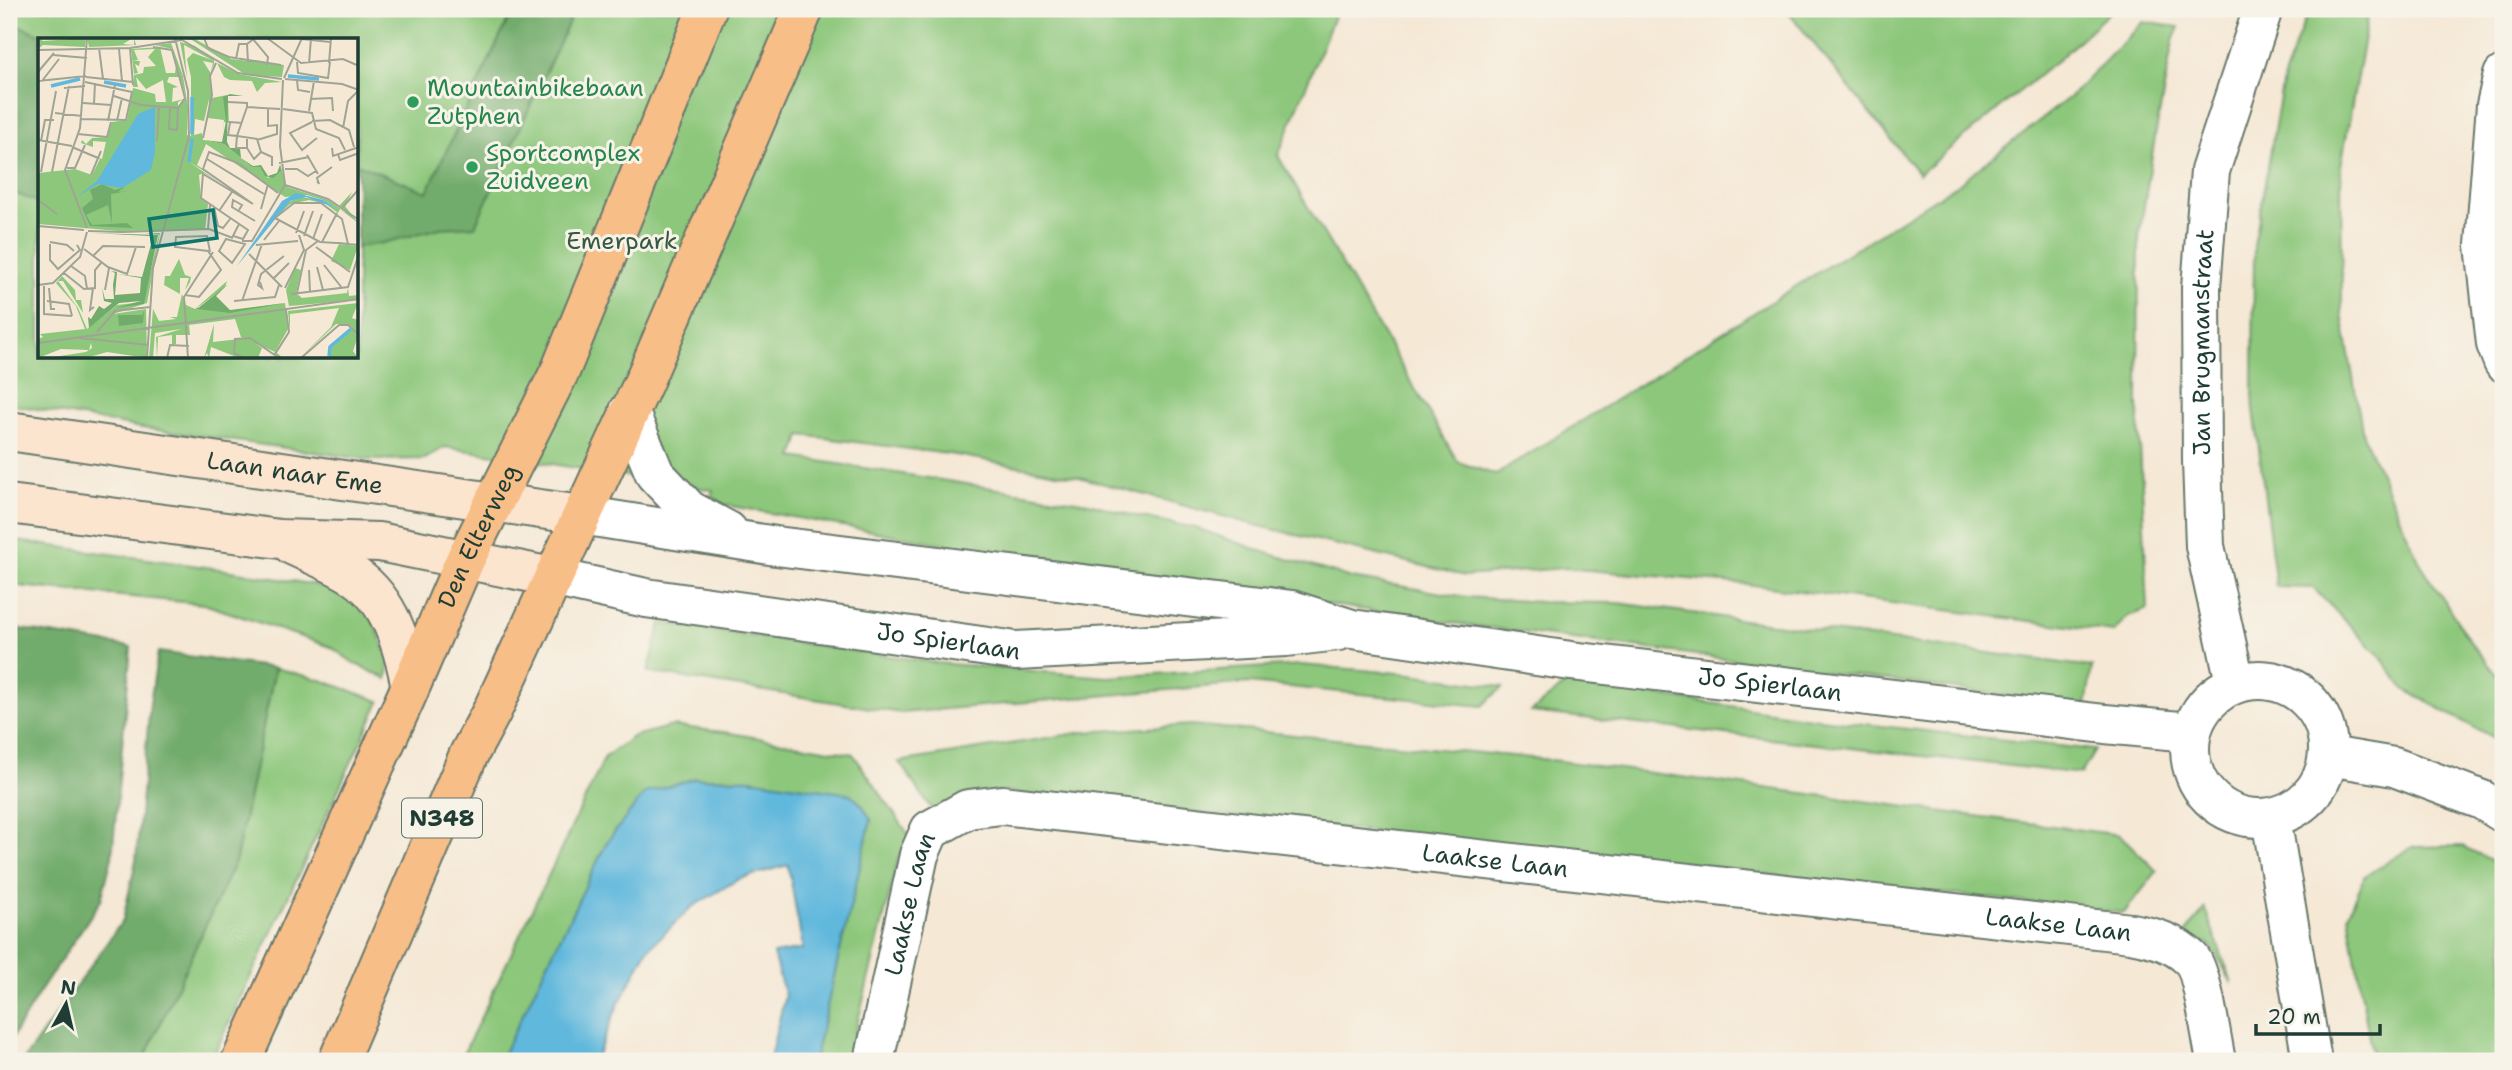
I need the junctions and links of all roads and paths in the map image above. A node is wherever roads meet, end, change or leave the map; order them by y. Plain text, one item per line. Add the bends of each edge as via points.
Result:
1 (707, 9) edge
2 (804, 9) edge
3 (2263, 9) edge
4 (2503, 75) edge
5 (2503, 362) edge
6 (629, 411) junction
7 (9, 431) edge
8 (492, 503) junction
9 (9, 504) edge
10 (581, 515) junction
11 (280, 540) junction
12 (749, 542) junction
13 (465, 560) junction
14 (552, 577) junction
15 (1352, 629) junction
16 (410, 682) junction
17 (2235, 682) junction
18 (2190, 732) junction
19 (2329, 756) junction
20 (2503, 813) edge
21 (2271, 818) junction
22 (241, 1061) edge
23 (338, 1061) edge
24 (874, 1061) edge
25 (2216, 1061) edge
26 (2312, 1061) edge

1 - 8 main road, Den Elterweg via 561,369
2 - 6 main road, N348
3 - 17 street, Jan Brugmanstraat via 2210,171 2201,288 2205,546
4 - 5 street via 2485,245 2496,344
6 - 10 main road, N348
6 - 12 street, Jo Spierlaan via 655,474 689,510
7 - 8 street, Laan naar Eme
8 - 10 street, Laan naar Eme
8 - 13 main road, Den Elterweg
9 - 11 street
10 - 12 street, Jo Spierlaan
10 - 14 main road, N348
11 - 13 street via 379,542
11 - 16 street via 356,578 383,606 403,648
12 - 15 street, Jo Spierlaan via 1292,610
13 - 14 street
13 - 16 main road, Den Elterweg
14 - 15 street, Jo Spierlaan via 646,598 1016,650 1286,637
14 - 23 main road, N348 via 469,754
15 - 18 street, Jo Spierlaan via 1571,661
16 - 22 main road, Den Elterweg
17 - 18 street via 2200,710
17 - 19 street via 2263,679 2290,686 2312,703 2326,728
18 - 21 street via 2189,759 2199,785 2218,806 2243,817
19 - 20 street via 2394,767 2482,800
19 - 21 street via 2323,778 2310,797
21 - 26 street
24 - 25 street, Laakse Laan via 919,855 930,830 968,809 1002,805 2162,938 2193,960

